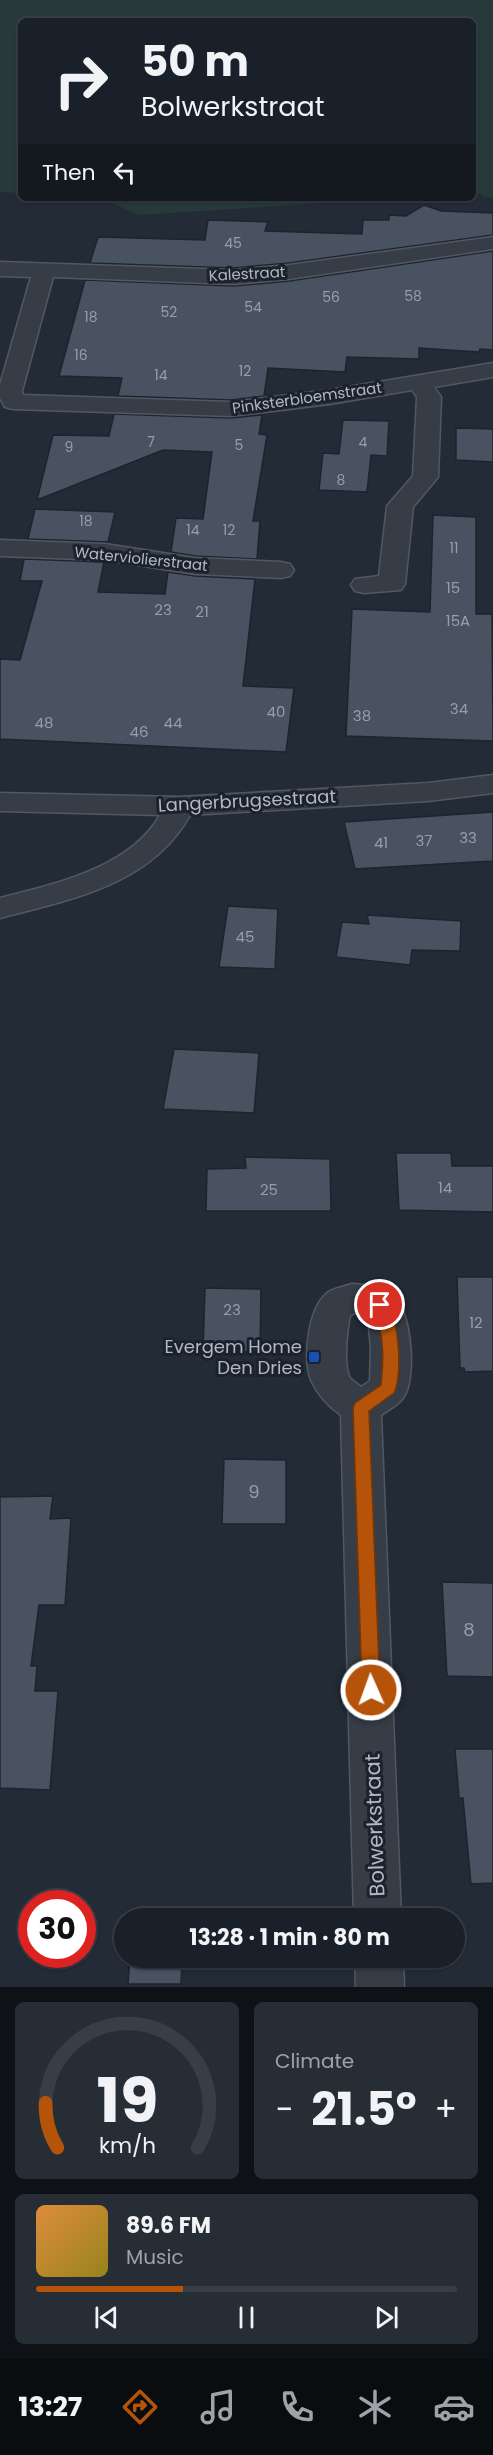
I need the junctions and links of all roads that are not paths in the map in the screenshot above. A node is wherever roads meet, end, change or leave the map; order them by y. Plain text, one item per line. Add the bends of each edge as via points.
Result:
1 (493, 243) edge
2 (0, 269) edge
3 (44, 271) junction
4 (493, 370) edge
5 (419, 383) junction
6 (6, 412) edge
7 (0, 548) edge
8 (281, 570) dead end
9 (364, 585) dead end
10 (493, 784) edge
11 (0, 802) edge
12 (180, 806) junction
13 (0, 908) edge
14 (361, 1408) dead end
15 (378, 1908) edge
16 (379, 1968) edge
17 (380, 1987) edge

1 - 3 street, Kalestraat via 233,277
2 - 3 street, Kalestraat
3 - 6 street, Pinksterbloemstraat
4 - 5 street, Pinksterbloemstraat
5 - 6 street, Pinksterbloemstraat via 231,409
5 - 9 street via 429,397 425,477 400,506 392,584
7 - 8 street, Waterviolierstraat via 105,552 195,566
10 - 12 street, Langerbrugsestraat via 429,792
11 - 12 street, Langerbrugsestraat
12 - 13 street via 158,840 141,854 79,885
14 - 15 street, Bolwerkstraat
16 - 17 street

